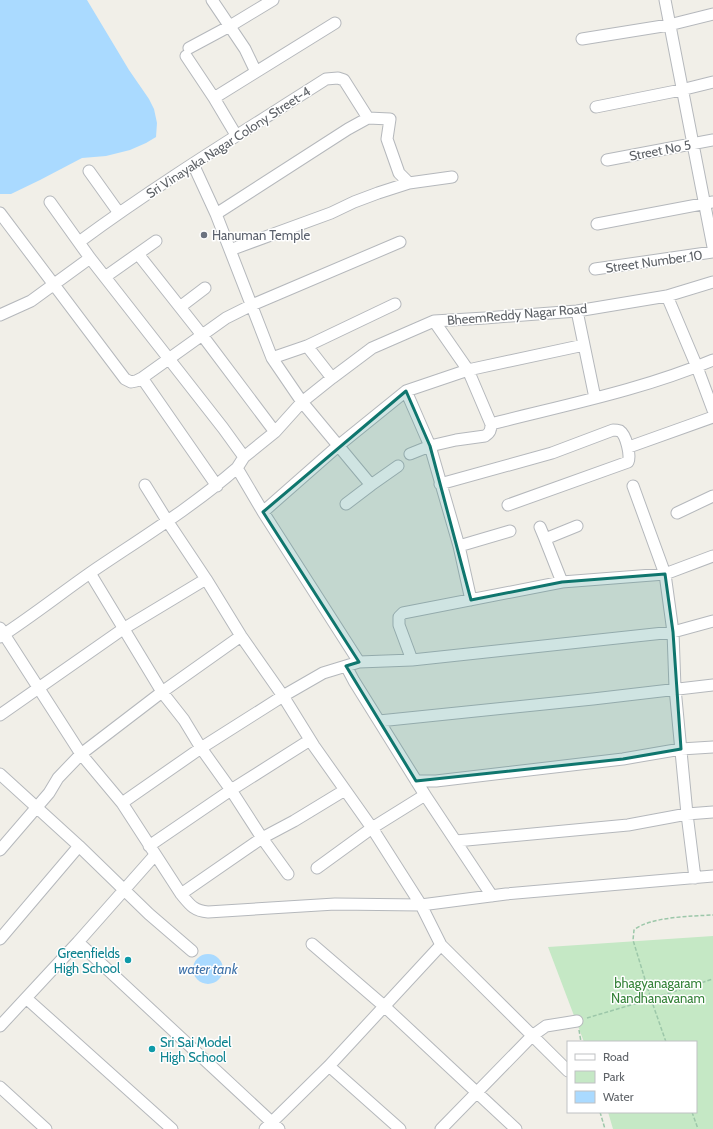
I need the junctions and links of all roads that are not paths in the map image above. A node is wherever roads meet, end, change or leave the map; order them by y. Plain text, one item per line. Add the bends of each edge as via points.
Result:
1 (212, 0) edge
2 (273, 0) edge
3 (664, 0) edge
4 (713, 14) edge
5 (334, 23) dead end
6 (669, 25) junction
7 (230, 26) junction
8 (582, 39) dead end
9 (256, 72) junction
10 (713, 82) edge
11 (681, 90) junction
12 (214, 98) junction
13 (596, 107) dead end
14 (368, 118) junction
15 (236, 136) junction
16 (713, 140) edge
17 (692, 144) junction
18 (607, 160) dead end
19 (193, 164) junction
20 (88, 171) dead end
21 (452, 177) dead end
22 (409, 183) junction
23 (50, 202) dead end
24 (709, 202) edge
25 (0, 212) edge
26 (119, 213) junction
27 (216, 214) junction
28 (597, 224) dead end
29 (156, 241) dead end
30 (79, 242) junction
31 (400, 242) dead end
32 (713, 247) edge
33 (230, 250) junction
34 (713, 252) edge
35 (138, 254) junction
36 (90, 258) junction
37 (595, 269) dead end
38 (105, 277) junction
39 (713, 282) edge
40 (54, 285) junction
41 (205, 288) dead end
42 (667, 296) junction
43 (395, 304) dead end
44 (252, 305) junction
45 (180, 307) junction
46 (577, 311) junction
47 (0, 315) edge
48 (434, 321) junction
49 (202, 335) junction
50 (584, 345) junction
51 (307, 346) junction
52 (272, 358) junction
53 (168, 359) junction
54 (713, 360) edge
55 (697, 367) junction
56 (468, 370) junction
57 (142, 378) junction
58 (332, 378) junction
59 (406, 390) junction
60 (595, 398) junction
61 (302, 402) junction
62 (713, 410) edge
63 (713, 417) edge
64 (491, 424) junction
65 (275, 432) junction
66 (338, 446) junction
67 (430, 446) junction
68 (629, 447) junction
69 (410, 454) dead end
70 (244, 458) junction
71 (398, 466) dead end
72 (237, 468) junction
73 (440, 484) junction
74 (145, 485) dead end
75 (371, 485) junction
76 (217, 486) junction
77 (633, 486) dead end
78 (713, 496) edge
79 (346, 504) dead end
80 (508, 505) dead end
81 (262, 512) junction
82 (677, 513) dead end
83 (168, 522) junction
84 (577, 526) dead end
85 (540, 527) dead end
86 (510, 531) dead end
87 (545, 539) junction
88 (459, 546) junction
89 (713, 556) edge
90 (90, 573) junction
91 (665, 574) junction
92 (206, 579) junction
93 (562, 582) junction
94 (471, 600) junction
95 (713, 621) edge
96 (123, 629) junction
97 (673, 632) junction
98 (1, 633) edge
99 (241, 636) junction
100 (412, 660) junction
101 (359, 662) junction
102 (346, 666) junction
103 (713, 685) edge
104 (38, 687) junction
105 (675, 688) junction
106 (162, 692) junction
107 (283, 696) junction
108 (0, 714) edge
109 (379, 721) junction
110 (310, 740) junction
111 (713, 747) edge
112 (201, 748) junction
113 (681, 749) junction
114 (81, 754) junction
115 (0, 774) edge
116 (416, 781) junction
117 (231, 790) junction
118 (345, 790) junction
119 (425, 795) junction
120 (122, 803) junction
121 (36, 808) junction
122 (713, 812) edge
123 (687, 814) junction
124 (372, 828) junction
125 (262, 838) junction
126 (456, 841) junction
127 (79, 846) junction
128 (0, 850) edge
129 (152, 851) junction
130 (317, 868) dead end
131 (288, 874) dead end
132 (713, 876) edge
133 (695, 878) junction
134 (124, 890) junction
135 (181, 894) junction
136 (492, 896) junction
137 (421, 905) junction
138 (0, 939) edge
139 (78, 942) junction
140 (312, 944) dead end
141 (441, 945) junction
142 (192, 951) dead end
143 (26, 998) junction
144 (384, 1006) junction
145 (577, 1021) road end
146 (0, 1026) edge
147 (532, 1036) junction
148 (329, 1066) junction
149 (567, 1070) edge
150 (0, 1087) edge
151 (477, 1093) junction
152 (272, 1127) edge
153 (46, 1129) edge
154 (172, 1129) edge
155 (400, 1129) edge
156 (441, 1129) edge
157 (516, 1129) edge

1 - 7 street
2 - 7 street
3 - 6 street
4 - 6 street
5 - 9 street
6 - 8 street
6 - 11 street
7 - 9 street
7 - 12 street via 188,52
9 - 12 street
10 - 11 street
11 - 13 street
11 - 17 street
12 - 15 street
14 - 15 street, Sri Vinayaka Nagar Colony Street-4 via 344,80 332,78 326,79
14 - 22 street via 390,119 387,139 399,172
14 - 27 street
15 - 19 street, Sri Vinayaka Nagar Colony Street-4
16 - 17 street, Street No 5
17 - 18 street, Street No 5
17 - 24 street
19 - 26 street, Sri Vinayaka Nagar Colony Street-4
19 - 27 street
20 - 26 street
21 - 22 street
22 - 33 street
23 - 30 street
24 - 28 street
24 - 32 street
25 - 40 street
26 - 30 street, Sri Vinayaka Nagar Colony Street-4
27 - 33 street
29 - 35 street
30 - 36 street
31 - 44 street
33 - 44 street
34 - 37 street, Street Number 10
35 - 38 street
35 - 45 street
36 - 38 street
36 - 40 street
38 - 53 street
39 - 42 street, BheemReddy Nagar Road
40 - 47 street via 31,301
40 - 57 street via 125,379 131,382
41 - 45 street
42 - 46 street, BheemReddy Nagar Road
42 - 55 street
43 - 51 street
44 - 49 street via 226,318
44 - 52 street
45 - 49 street
46 - 48 street, BheemReddy Nagar Road
46 - 50 street
48 - 56 street
48 - 58 street, BheemReddy Nagar Road via 372,348
49 - 53 street
49 - 65 street
50 - 56 street
50 - 60 street
51 - 52 street
51 - 58 street
52 - 61 street
53 - 57 street
53 - 70 street
54 - 55 street
55 - 60 street
55 - 62 street
56 - 59 street
56 - 64 street
57 - 76 street
58 - 61 street, BheemReddy Nagar Road
59 - 66 street
59 - 67 street
60 - 64 street
61 - 65 street, BheemReddy Nagar Road
61 - 66 street
63 - 68 street
64 - 67 street via 491,430 485,436
65 - 70 street, BheemReddy Nagar Road
66 - 75 street
66 - 81 street
67 - 69 street
67 - 73 street
68 - 73 street via 621,432 613,430 552,452
68 - 80 street via 630,459 626,464
70 - 72 street, BheemReddy Nagar Road
71 - 75 street
72 - 76 street, BheemReddy Nagar Road
72 - 81 street
73 - 88 street
74 - 83 street
75 - 79 street
76 - 83 street, BheemReddy Nagar Road
77 - 91 street
78 - 82 street
81 - 101 street
83 - 90 street, BheemReddy Nagar Road
83 - 92 street
84 - 87 street
85 - 87 street
86 - 88 street
87 - 93 street
88 - 94 street
89 - 91 street
90 - 96 street
90 - 98 street, BheemReddy Nagar Road
91 - 93 street
91 - 97 street
92 - 96 street
92 - 99 street
93 - 94 street
94 - 100 street via 404,613 399,617 399,625
95 - 97 street
96 - 104 street
96 - 106 street
97 - 100 street
97 - 105 street
98 - 104 street
99 - 106 street
99 - 107 street
100 - 101 street
101 - 102 street
102 - 107 street via 323,673
102 - 109 street
103 - 105 street
104 - 108 street
104 - 114 street
105 - 109 street
105 - 113 street
106 - 112 street via 184,720
106 - 114 street
107 - 110 street
107 - 112 street
109 - 116 street
110 - 117 street
110 - 118 street
111 - 113 street
112 - 117 street
112 - 120 street
113 - 116 street via 623,759 436,781
113 - 123 street
114 - 120 street
114 - 121 street via 58,778
115 - 121 street
116 - 119 street
117 - 125 street
117 - 129 street
118 - 124 street
118 - 125 street
119 - 124 street
119 - 126 street
120 - 129 street
121 - 127 street
121 - 128 street
122 - 123 street
123 - 126 street via 628,824
123 - 133 street
124 - 130 street
124 - 137 street
125 - 131 street
125 - 135 street
126 - 136 street
127 - 134 street
127 - 138 street
129 - 134 street
129 - 135 street
132 - 133 street
133 - 136 street
134 - 139 street
134 - 142 street
135 - 137 street via 198,911 208,912 335,904
136 - 137 street
137 - 141 street
139 - 143 street
139 - 152 street
140 - 144 street
141 - 144 street
141 - 147 street
143 - 146 street
143 - 154 street
144 - 148 street
144 - 151 street
145 - 147 street via 546,1026
147 - 149 street
147 - 151 street
148 - 152 street
148 - 155 street
150 - 153 street
151 - 156 street
151 - 157 street

